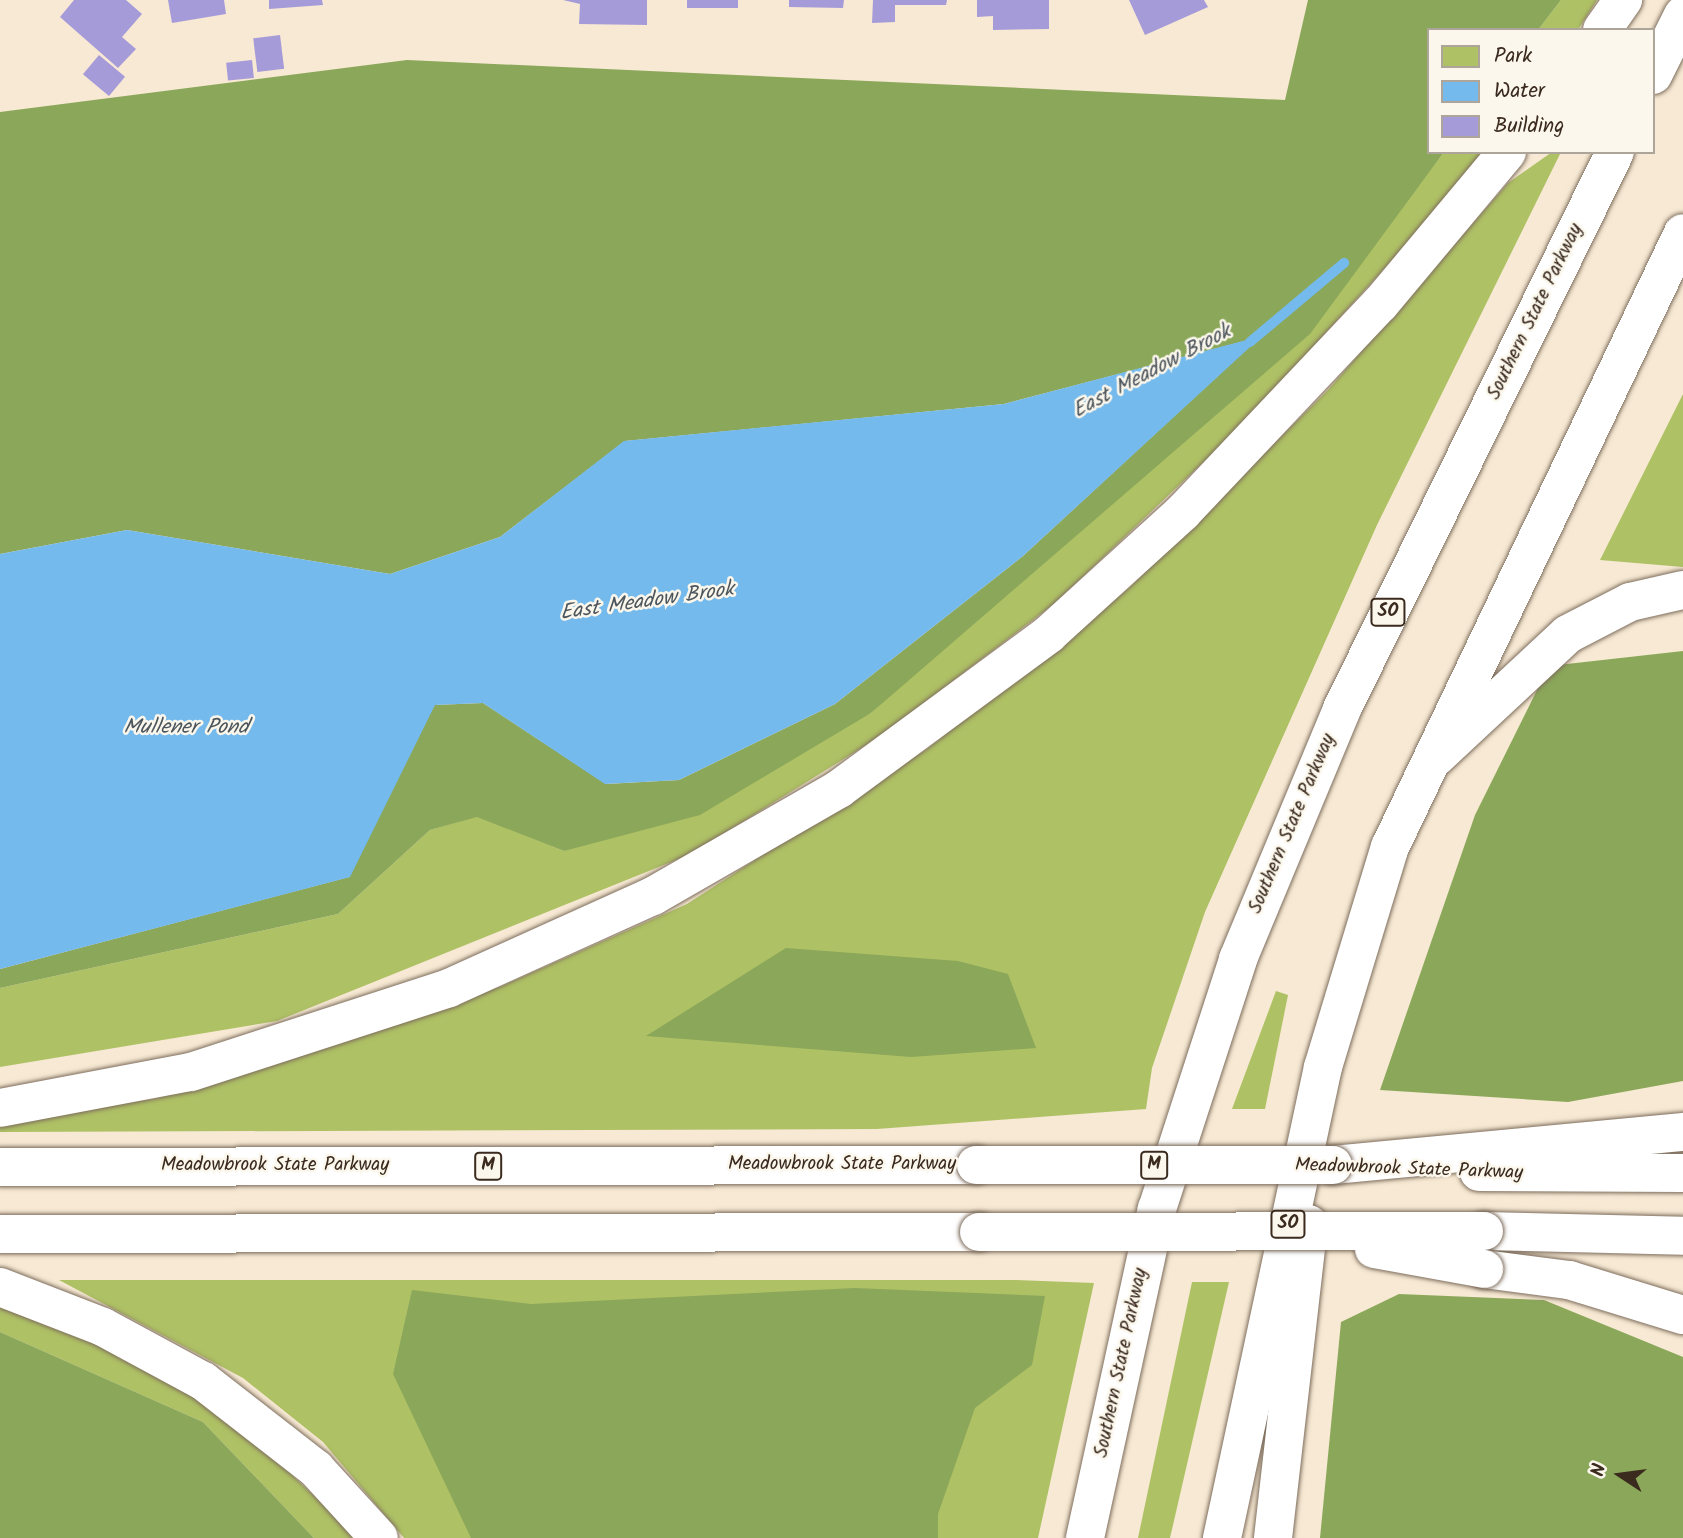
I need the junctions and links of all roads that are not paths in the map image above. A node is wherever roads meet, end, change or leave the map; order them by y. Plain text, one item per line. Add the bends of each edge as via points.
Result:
1 (1623, 0) edge
2 (1683, 15) edge
3 (1603, 28) edge
4 (1655, 71) edge
5 (1505, 154) edge
6 (1614, 154) edge
7 (1683, 233) edge
8 (1683, 590) edge
9 (1422, 771) junction
10 (1323, 1067) junction
11 (0, 1108) edge
12 (1683, 1132) edge
13 (1333, 1165) junction
14 (0, 1167) edge
15 (1683, 1173) edge
16 (0, 1234) edge
17 (1683, 1236) edge
18 (1484, 1250) junction
19 (0, 1287) edge
20 (1683, 1315) edge
21 (379, 1538) edge
22 (1085, 1538) edge
23 (1222, 1538) edge
24 (1273, 1538) edge

1 - 3 highway
2 - 4 highway
5 - 11 highway via 1380,304 1184,512 1049,634 839,789 653,896 449,988 191,1072
6 - 22 highway, Southern State Parkway / SO via 1342,709 1253,920 1157,1209
7 - 9 highway, SO
8 - 9 highway via 1630,602 1568,634
9 - 10 highway, SO via 1363,922
10 - 23 highway, SO
10 - 24 highway
12 - 13 highway
13 - 14 highway, Meadowbrook State Parkway / M, bridge
13 - 15 highway, Meadowbrook State Parkway / M via 1480,1172
16 - 18 highway, bridge via 1268,1230
17 - 18 highway
18 - 20 highway
19 - 21 highway via 103,1327 203,1381 316,1469

